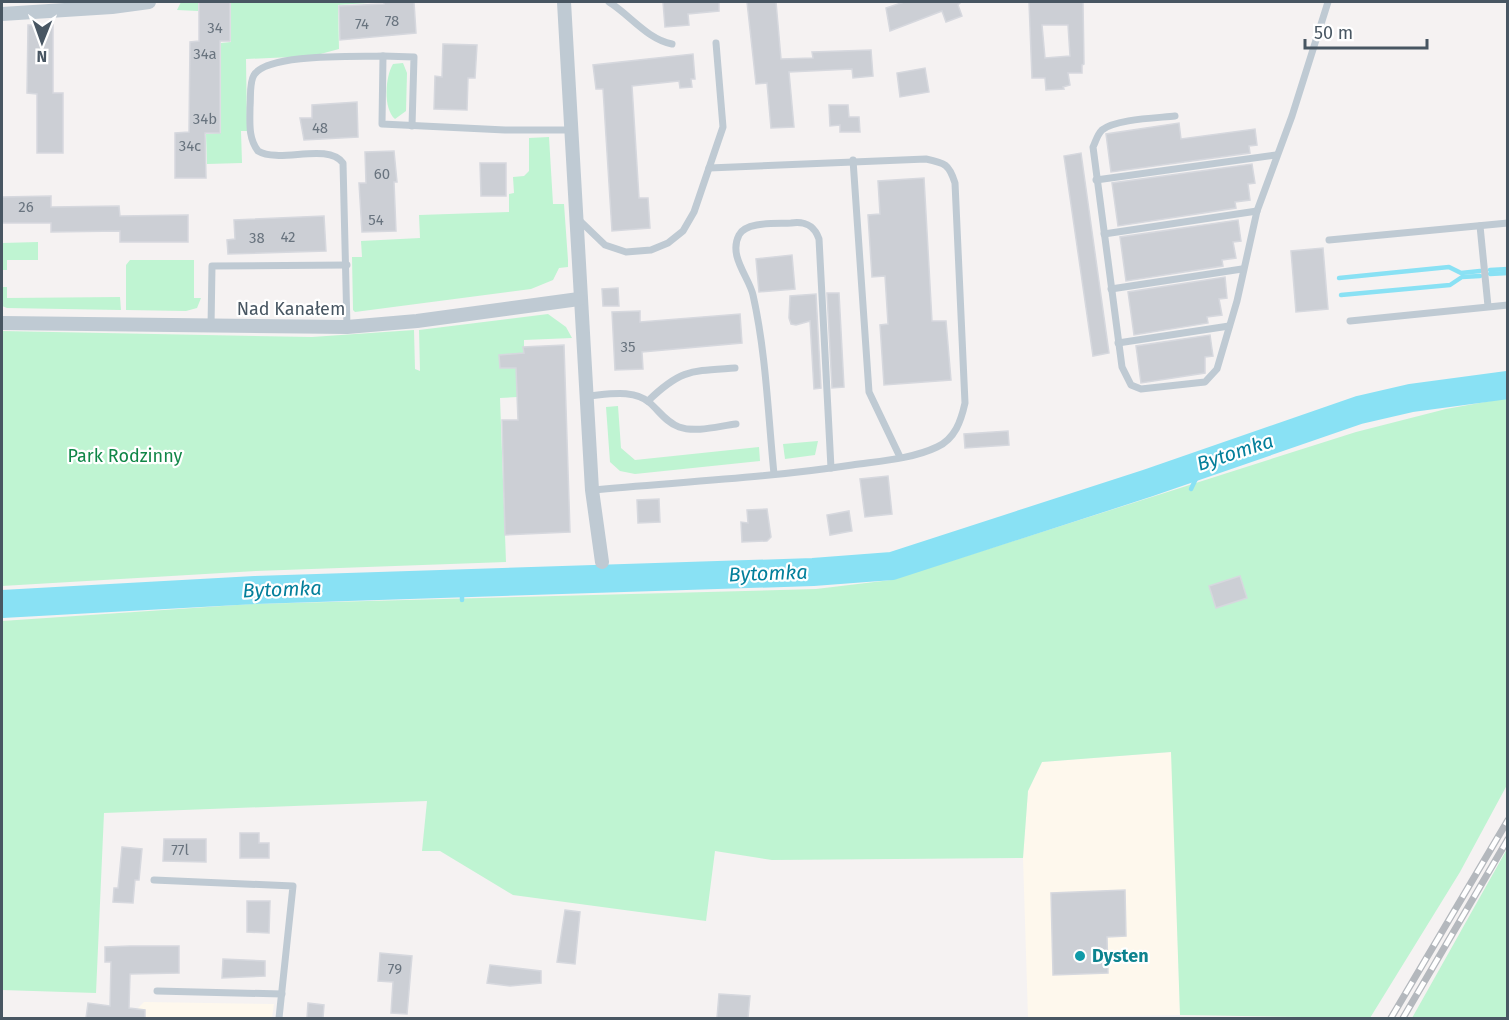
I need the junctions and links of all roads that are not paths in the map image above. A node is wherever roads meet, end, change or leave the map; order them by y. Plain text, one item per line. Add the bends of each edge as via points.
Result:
1 (149, 2) edge
2 (564, 2) edge
3 (609, 2) edge
4 (1328, 2) edge
5 (2, 14) edge
6 (672, 44) dead end
7 (716, 44) dead end
8 (383, 56) junction
9 (1175, 116) dead end
10 (412, 126) junction
11 (571, 130) junction
12 (1276, 155) junction
13 (853, 160) junction
14 (709, 168) junction
15 (1096, 180) junction
16 (1257, 211) junction
17 (575, 216) junction
18 (1508, 223) edge
19 (1480, 225) junction
20 (1104, 234) junction
21 (1329, 240) dead end
22 (347, 265) junction
23 (1242, 269) junction
24 (1111, 289) junction
25 (579, 299) junction
26 (1508, 305) edge
27 (1488, 306) junction
28 (1350, 321) dead end
29 (2, 323) edge
30 (1229, 326) junction
31 (211, 327) junction
32 (347, 327) junction
33 (1118, 343) junction
34 (735, 368) dead end
35 (585, 396) junction
36 (648, 401) junction
37 (736, 424) dead end
38 (900, 457) junction
39 (831, 468) junction
40 (774, 474) junction
41 (592, 490) junction
42 (602, 562) dead end
43 (154, 880) dead end
44 (157, 991) dead end
45 (282, 994) junction
46 (279, 1018) edge

1 - 5 street
2 - 11 street
3 - 6 lane via 648,33
4 - 12 lane
7 - 14 lane via 723,127
8 - 10 lane via 382,124
8 - 10 lane via 414,57
8 - 22 lane via 285,61 268,64 252,77 250,126 258,151 273,156 332,155 343,163
9 - 15 lane via 1105,128 1094,147
10 - 11 lane
11 - 17 street
12 - 15 lane
12 - 16 lane
13 - 14 lane
13 - 38 lane via 870,392
13 - 38 lane via 933,160 950,168 955,183 965,403 961,422 950,439 937,447
14 - 17 lane via 683,231 651,250 614,250
15 - 20 lane
16 - 20 lane
16 - 23 lane
17 - 25 street
18 - 19 lane
19 - 21 lane
19 - 27 lane
20 - 24 lane
22 - 31 lane via 212,266
22 - 32 lane
23 - 24 lane
23 - 30 lane
24 - 33 lane
25 - 32 street, Nad Kanałem
25 - 35 street
26 - 27 lane
27 - 28 lane
29 - 31 street, Nad Kanałem
30 - 33 lane
30 - 33 lane via 1212,377 1193,384 1153,389 1131,385 1122,367
31 - 32 street, Nad Kanałem
34 - 36 lane via 680,374
35 - 36 lane via 623,394
35 - 41 street
36 - 37 lane via 679,427
38 - 39 lane
39 - 40 lane
39 - 40 lane via 819,238 816,229 808,224 754,226 743,229 738,236 738,260 753,293
40 - 41 lane
41 - 42 street
43 - 45 lane via 293,886
44 - 45 lane
45 - 46 lane

